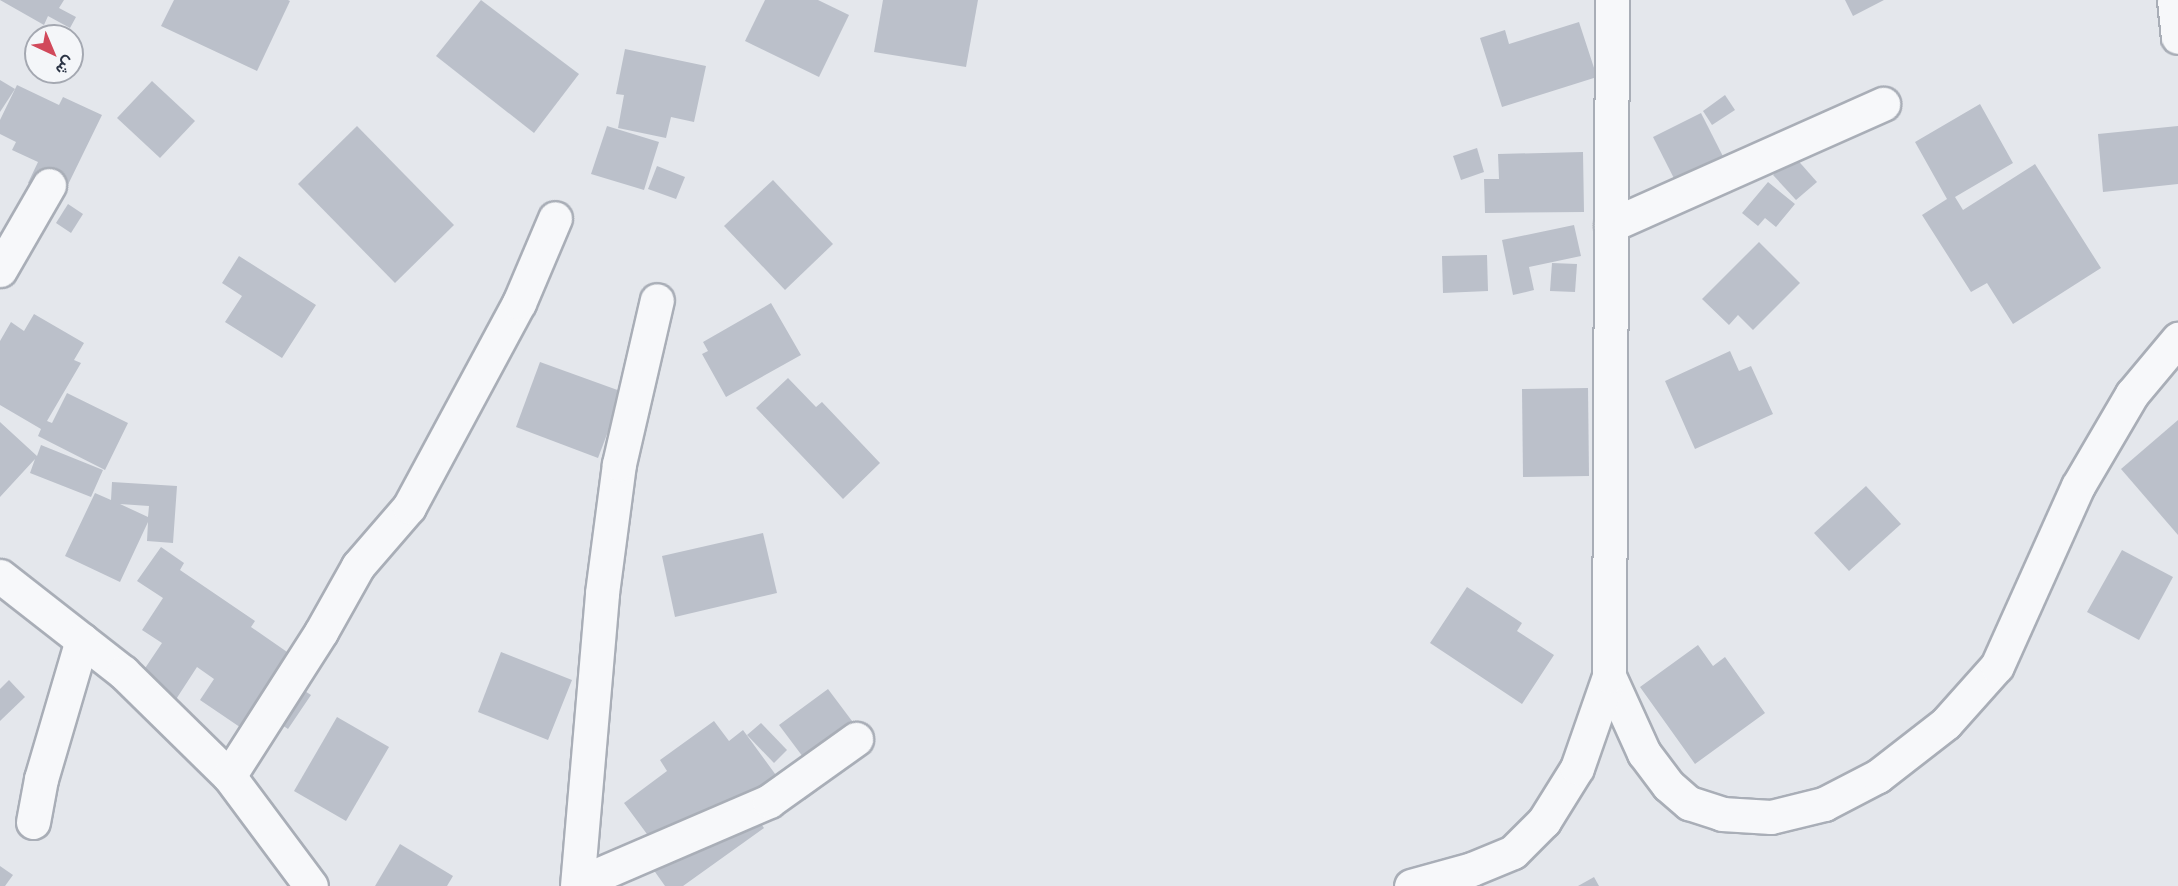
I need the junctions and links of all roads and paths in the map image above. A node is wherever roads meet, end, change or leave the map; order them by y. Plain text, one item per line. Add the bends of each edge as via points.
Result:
1 (1612, 0) edge
2 (2174, 0) edge
3 (2178, 37) edge
4 (1883, 104) dead end
5 (49, 185) dead end
6 (555, 218) dead end
7 (1611, 225) junction
8 (0, 270) edge
9 (657, 300) dead end
10 (2178, 339) edge
11 (0, 576) edge
12 (82, 640) junction
13 (1609, 676) junction
14 (856, 739) dead end
15 (229, 776) junction
16 (33, 822) dead end
17 (578, 885) edge
18 (311, 886) edge
19 (1411, 886) edge

1 - 7 street
2 - 3 street
4 - 7 street
5 - 8 street
6 - 15 street via 519,303 409,507 358,566 321,632
7 - 13 street
9 - 17 street via 616,487 582,798
10 - 13 street via 2132,394 2078,486 1997,666 1946,723 1878,776 1824,804 1771,817 1722,814 1689,803 1668,785 1644,753
11 - 12 street
12 - 15 street via 123,672
12 - 16 street via 41,779
13 - 19 street via 1577,768 1544,821 1513,852 1472,869
14 - 17 street via 769,801
15 - 18 street

